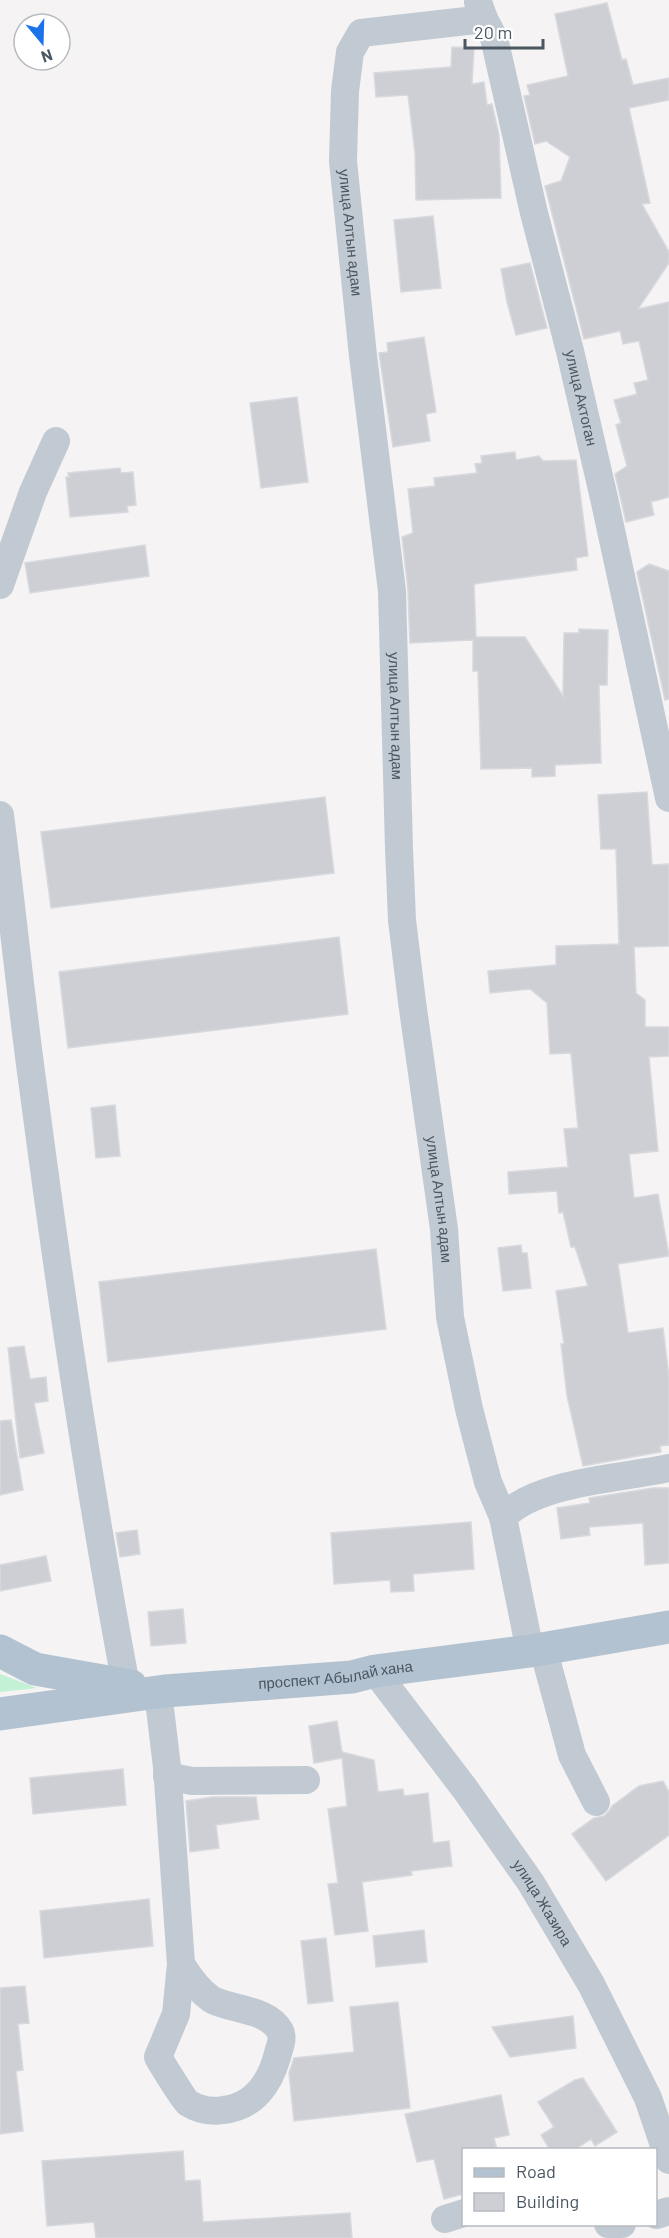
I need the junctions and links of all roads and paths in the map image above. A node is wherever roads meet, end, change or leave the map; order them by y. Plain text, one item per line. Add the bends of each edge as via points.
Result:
1 (480, 10) edge
2 (56, 441) dead end
3 (0, 585) edge
4 (669, 798) edge
5 (0, 815) edge
6 (669, 1468) edge
7 (503, 1517) junction
8 (669, 1627) edge
9 (536, 1649) junction
10 (0, 1651) edge
11 (375, 1671) junction
12 (126, 1685) junction
13 (162, 1692) junction
14 (0, 1714) edge
15 (168, 1776) junction
16 (306, 1780) dead end
17 (596, 1802) dead end
18 (181, 1964) junction
19 (669, 2160) edge

1 - 4 street, улица Актоган via 494,38 570,351
1 - 7 street, улица Алтын адам via 361,33 350,52 343,161 392,591 402,920 444,1229 450,1317 471,1419 488,1482
2 - 3 street
5 - 12 street via 61,1293 99,1543
6 - 7 street via 565,1486 513,1506
7 - 9 street
8 - 9 main road, проспект Абылай хана
9 - 11 main road, проспект Абылай хана
9 - 17 street via 572,1755
10 - 12 main road via 35,1669
11 - 13 main road, проспект Абылай хана via 352,1677
11 - 19 street, улица Жазира via 531,1883 591,1984 648,2098
12 - 13 main road
13 - 14 main road, проспект Абылай хана
13 - 15 street
15 - 16 street via 204,1781
15 - 18 street
18 - 18 street via 212,2000 258,2014 281,2032 274,2067 250,2102 214,2111 197,2107 185,2101 158,2057 176,2014

